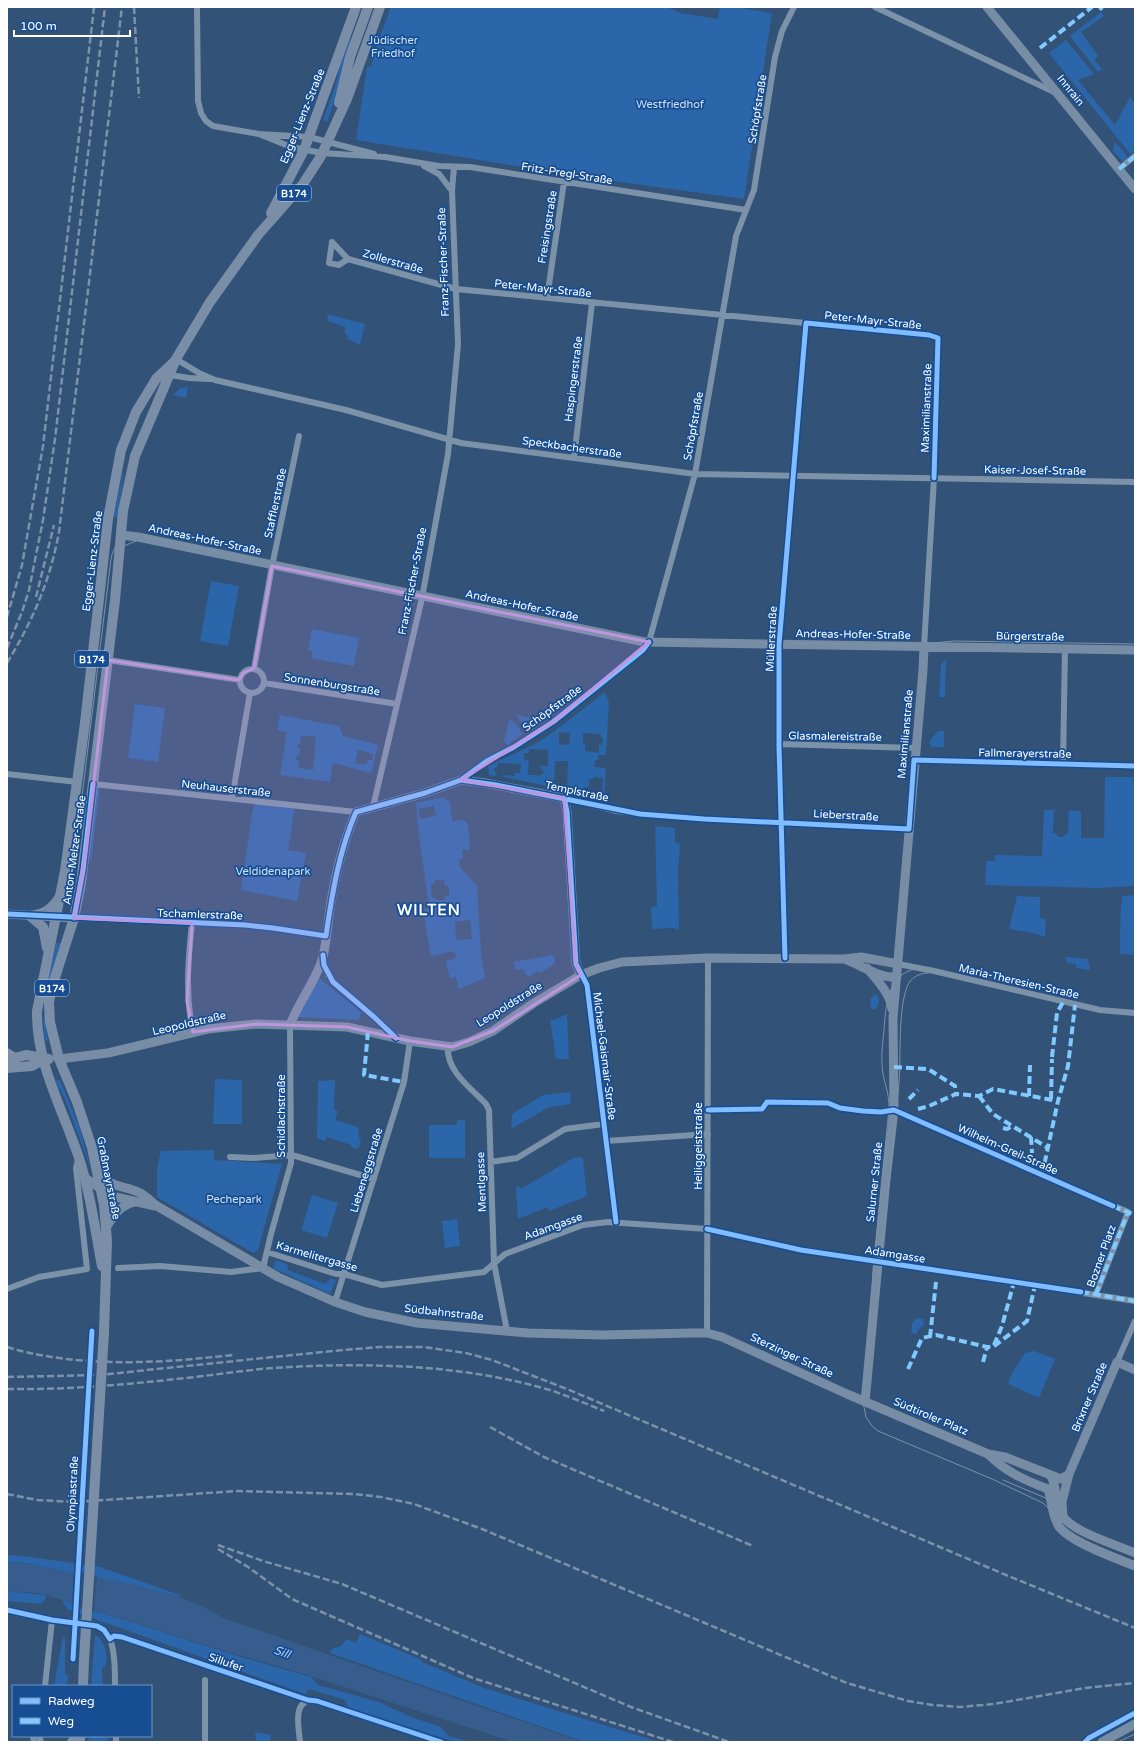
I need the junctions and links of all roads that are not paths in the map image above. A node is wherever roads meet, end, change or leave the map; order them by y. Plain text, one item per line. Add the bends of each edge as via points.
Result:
1 (197, 7) edge
2 (356, 7) edge
3 (368, 7) edge
4 (380, 7) edge
5 (794, 7) edge
6 (875, 7) edge
7 (987, 7) edge
8 (1058, 94) junction
9 (335, 122) junction
10 (259, 134) junction
11 (309, 138) junction
12 (327, 142) junction
13 (304, 150) junction
14 (322, 153) junction
15 (1135, 156) edge
16 (385, 157) junction
17 (418, 163) junction
18 (454, 167) junction
19 (1119, 169) junction
20 (564, 182) junction
21 (1135, 189) edge
22 (452, 191) junction
23 (746, 210) junction
24 (262, 230) junction
25 (348, 259) dead end
26 (456, 289) junction
27 (547, 298) junction
28 (592, 303) junction
29 (722, 316) junction
30 (806, 323) junction
31 (938, 338) joint
32 (176, 359) junction
33 (170, 375) junction
34 (215, 380) junction
35 (130, 427) junction
36 (299, 436) dead end
37 (449, 439) junction
38 (140, 441) junction
39 (574, 458) junction
40 (695, 474) junction
41 (792, 476) junction
42 (934, 478) junction
43 (1135, 482) edge
44 (121, 535) junction
45 (106, 536) junction
46 (272, 566) junction
47 (422, 596) junction
48 (649, 642) junction
49 (779, 645) junction
50 (924, 647) junction
51 (1066, 648) junction
52 (1135, 650) edge
53 (108, 660) junction
54 (254, 669) junction
55 (240, 680) junction
56 (264, 683) junction
57 (250, 693) junction
58 (397, 704) junction
59 (779, 744) junction
60 (915, 748) junction
61 (914, 760) junction
62 (1063, 764) junction
63 (1135, 766) edge
64 (7, 774) edge
65 (461, 780) junction
66 (77, 782) junction
67 (93, 784) junction
68 (564, 798) junction
69 (232, 799) junction
70 (373, 807) junction
71 (356, 812) junction
72 (781, 822) junction
73 (909, 829) junction
74 (61, 894) junction
75 (7, 914) edge
76 (30, 916) junction
77 (57, 917) junction
78 (74, 918) junction
79 (192, 923) junction
80 (326, 936) junction
81 (49, 954) junction
82 (323, 955) junction
83 (708, 958) junction
84 (785, 958) junction
85 (844, 959) junction
86 (898, 964) junction
87 (867, 968) junction
88 (581, 975) junction
89 (897, 976) junction
90 (1135, 1013) edge
91 (893, 1018) junction
92 (290, 1025) junction
93 (193, 1032) junction
94 (396, 1038) junction
95 (410, 1041) junction
96 (448, 1047) junction
97 (7, 1051) edge
98 (17, 1057) junction
99 (44, 1059) junction
100 (59, 1059) junction
101 (7, 1060) edge
102 (7, 1068) edge
103 (894, 1110) junction
104 (604, 1124) junction
105 (708, 1134) junction
106 (606, 1141) junction
107 (292, 1155) junction
108 (78, 1156) junction
109 (230, 1157) dead end
110 (491, 1162) junction
111 (97, 1170) junction
112 (84, 1177) junction
113 (374, 1178) junction
114 (101, 1190) junction
115 (137, 1202) junction
116 (157, 1206) junction
117 (1128, 1212) joint
118 (616, 1222) junction
119 (106, 1228) junction
120 (707, 1228) junction
121 (267, 1252) junction
122 (878, 1262) junction
123 (494, 1263) junction
124 (118, 1268) dead end
125 (262, 1268) junction
126 (344, 1274) junction
127 (105, 1284) junction
128 (7, 1289) edge
129 (1096, 1294) junction
130 (1135, 1301) edge
131 (335, 1302) junction
132 (1135, 1321) edge
133 (507, 1330) junction
134 (104, 1332) joint
135 (707, 1333) junction
136 (1117, 1362) junction
137 (1135, 1370) edge
138 (865, 1402) junction
139 (988, 1454) junction
140 (1051, 1476) junction
141 (1068, 1478) junction
142 (1052, 1489) junction
143 (1060, 1521) junction
144 (1135, 1552) edge
145 (1135, 1566) edge
146 (7, 1610) edge
147 (52, 1620) junction
148 (205, 1680) dead end
149 (45, 1685) edge
150 (83, 1685) edge
151 (115, 1685) edge
152 (1135, 1724) edge
153 (205, 1742) edge
154 (300, 1742) edge
155 (440, 1742) edge
156 (1102, 1742) edge

1 - 10 street via 197,78 200,113 213,126
2 - 11 main road, Egger-Lienz-Straße / B174
3 - 9 main road, Egger-Lienz-Straße via 350,57
4 - 9 main road, Egger-Lienz-Straße / B174
5 - 23 street, Schöpfstraße via 782,30 775,57 754,190
6 - 8 street
7 - 8 street, Innrain
8 - 19 street, Innrain
9 - 12 main road, Egger-Lienz-Straße / B174
10 - 11 street, Fritz-Pregl-Straße
10 - 13 street, Fritz-Pregl-Straße
11 - 12 street, Fritz-Pregl-Straße
11 - 13 main road, Egger-Lienz-Straße / B174
12 - 14 main road, Egger-Lienz-Straße / B174
12 - 16 street, Fritz-Pregl-Straße
13 - 14 street, Fritz-Pregl-Straße
13 - 24 main road, Egger-Lienz-Straße / B174
14 - 16 street, Fritz-Pregl-Straße
14 - 24 main road, Egger-Lienz-Straße / B174 via 303,184
15 - 19 street
16 - 17 street, Fritz-Pregl-Straße
17 - 18 street, Fritz-Pregl-Straße
17 - 22 street via 439,174
18 - 20 street, Fritz-Pregl-Straße via 470,167
18 - 22 street, Franz-Fischer-Straße
19 - 21 street, Innrain
20 - 23 street, Fritz-Pregl-Straße
20 - 27 street, Freisingstraße
22 - 26 street, Franz-Fischer-Straße
23 - 29 street, Schöpfstraße via 736,236
24 - 32 main road, Egger-Lienz-Straße / B174 via 223,283
25 - 26 street, Zollerstraße
26 - 27 street, Peter-Mayr-Straße
26 - 37 street, Franz-Fischer-Straße via 457,354
27 - 28 street, Peter-Mayr-Straße
28 - 29 street, Peter-Mayr-Straße
28 - 39 street, Haspingerstraße
29 - 30 street, Peter-Mayr-Straße
29 - 40 street, Schöpfstraße
30 - 31 street, Peter-Mayr-Straße
30 - 41 street, Müllerstraße
31 - 42 street, Maximilianstraße
32 - 33 main road, Egger-Lienz-Straße / B174
32 - 34 street, Speckbacherstraße via 199,374
32 - 35 main road, Egger-Lienz-Straße / B174 via 156,379
33 - 34 street, Speckbacherstraße
33 - 38 main road, Egger-Lienz-Straße / B174
34 - 37 street, Speckbacherstraße via 346,410
35 - 38 main road via 139,431
35 - 45 main road, Egger-Lienz-Straße / B174 via 121,450
36 - 46 street, Stafflerstraße
37 - 39 street, Speckbacherstraße via 461,443
37 - 47 street, Franz-Fischer-Straße
38 - 44 main road, Egger-Lienz-Straße / B174 via 126,496
39 - 40 street, Speckbacherstraße
40 - 41 street, Speckbacherstraße
40 - 48 street, Schöpfstraße
41 - 42 street, Speckbacherstraße
41 - 49 street, Müllerstraße
42 - 43 street, Kaiser-Josef-Straße
42 - 50 street, Maximilianstraße
44 - 45 main road
44 - 46 street, Andreas-Hofer-Straße
44 - 53 main road, Egger-Lienz-Straße / B174
45 - 66 main road, Egger-Lienz-Straße / B174
46 - 47 street, Andreas-Hofer-Straße
46 - 54 street, Stafflerstraße
47 - 48 street, Andreas-Hofer-Straße
47 - 58 street, Franz-Fischer-Straße
48 - 49 street, Andreas-Hofer-Straße
48 - 65 street, Schöpfstraße via 643,650 553,722 487,761
49 - 50 street, Andreas-Hofer-Straße
49 - 59 street, Müllerstraße
50 - 51 street, Bürgerstraße
50 - 60 street, Maximilianstraße
51 - 52 street, Bürgerstraße
51 - 62 street
53 - 55 street
53 - 67 main road, Egger-Lienz-Straße / B174
54 - 55 street via 246,670
54 - 56 street via 260,673
55 - 57 street via 244,690
56 - 57 street via 257,692
56 - 58 street, Sonnenburgstraße
57 - 69 street
58 - 70 street, Franz-Fischer-Straße
59 - 60 street, Glasmalereistraße
59 - 72 street, Müllerstraße
60 - 61 street, Maximilianstraße
61 - 62 street, Fallmerayerstraße
61 - 73 street, Maximilianstraße
62 - 63 street, Fallmerayerstraße
64 - 66 street
65 - 68 street, Templstraße
65 - 70 street, Templstraße via 420,795
66 - 74 main road, Anton-Melzer-Straße / B174
67 - 69 street, Neuhauserstraße
67 - 78 main road, Anton-Melzer-Straße / B174 via 83,870
68 - 72 street, Templstraße via 640,814
68 - 88 street, Michael-Gaismair-Straße via 567,811 576,964
69 - 71 street, Neuhauserstraße
70 - 71 street
71 - 80 street via 338,866
72 - 73 street, Lieberstraße
72 - 84 street, Müllerstraße
73 - 86 street, Maximilianstraße
74 - 76 main road via 48,911
74 - 77 main road, Anton-Melzer-Straße / B174
75 - 76 street
76 - 77 street
76 - 81 main road via 43,927
77 - 78 street
77 - 81 main road, Anton-Melzer-Straße / B174
78 - 79 street, Tschamlerstraße
78 - 100 main road, Anton-Melzer-Straße / B174 via 49,1002 51,1029
79 - 80 street, Tschamlerstraße via 273,928
79 - 93 street via 187,1001
80 - 82 street
81 - 99 main road, Anton-Melzer-Straße / B174 via 37,1011
82 - 92 street via 314,979
82 - 94 street via 324,965 333,982
83 - 84 street, Leopoldstraße
83 - 88 street, Leopoldstraße via 622,962
83 - 105 street, Heiliggeiststraße
84 - 85 street, Leopoldstraße
85 - 86 street, Leopoldstraße via 861,957
85 - 87 street, Leopoldstraße
86 - 89 street, Salurner Straße
86 - 90 street, Maria-Theresien-Straße via 1100,1010
87 - 89 street, Leopoldstraße via 881,976
87 - 91 street via 888,996
88 - 96 street, Leopoldstraße via 493,1031 465,1044
88 - 104 street, Michael-Gaismair-Straße via 586,985
89 - 91 street, Salurner Straße
91 - 103 street, Salurner Straße
92 - 93 street, Leopoldstraße via 237,1025
92 - 94 street, Leopoldstraße via 347,1027
92 - 107 street, Schidlachstraße
93 - 100 street, Leopoldstraße via 108,1053
94 - 95 street, Leopoldstraße
95 - 96 street, Leopoldstraße
95 - 113 street, Liebeneggstraße via 404,1082
96 - 110 street, Mentlgasse via 447,1053 453,1070 489,1108
97 - 98 street
98 - 99 main road, Leopoldstraße via 26,1055
98 - 101 main road, Leopoldstraße
99 - 100 main road, Leopoldstraße
99 - 102 main road, Leopoldstraße via 32,1066
99 - 108 main road, Graßmayrstraße / B174
100 - 111 main road, Graßmayrstraße / B174 via 83,1120
103 - 117 street, Wilhelm-Greil-Straße
103 - 122 street, Salurner Straße
104 - 106 street, Michael-Gaismair-Straße
104 - 110 street via 565,1129 517,1158
105 - 106 street
105 - 120 street, Heiliggeiststraße
106 - 118 street, Michael-Gaismair-Straße
107 - 109 street
107 - 113 street
107 - 121 street, Schidlachstraße
108 - 112 main road, Graßmayrstraße / B174
108 - 128 street, Graßmayrstraße via 76,1168 87,1269 39,1277
110 - 123 street, Mentlgasse
111 - 114 main road, Graßmayrstraße / B174
111 - 116 street via 101,1177 110,1183 142,1194
112 - 114 street
112 - 127 main road, Graßmayrstraße / B174
113 - 126 street, Liebeneggstraße
114 - 115 street via 111,1196
114 - 119 main road, Graßmayrstraße / B174
115 - 116 street
115 - 119 street via 126,1204 118,1210
116 - 125 street, Südbahnstraße
117 - 129 street, Bozner Platz
118 - 120 street, Adamgasse
118 - 123 street, Adamgasse via 583,1225 505,1254
119 - 127 main road, Graßmayrstraße / B174
120 - 122 street, Adamgasse via 801,1250
120 - 135 street, Heiliggeiststraße
121 - 125 street, Karmelitergasse
121 - 126 street, Karmelitergasse via 336,1274
122 - 129 street, Adamgasse
122 - 138 street, Salurner Straße
123 - 126 street, Karmelitergasse via 484,1272 382,1285
123 - 133 street, Mentlgasse
124 - 125 street via 160,1266 231,1272
125 - 131 street, Südbahnstraße
126 - 131 street, Liebeneggstraße
127 - 134 main road, Graßmayrstraße / B174
129 - 130 street, Bozner Platz
131 - 133 street, Südbahnstraße via 417,1324
132 - 136 street, Brixner Straße
133 - 135 street, Südbahnstraße via 602,1335
134 - 150 main road, Olympiastraße / B174, bridge
135 - 138 street, Sterzinger Straße via 728,1339
136 - 137 street
136 - 141 street, Brixner Straße
138 - 139 street, Südtiroler Platz
139 - 140 street, Südtiroler Platz via 1005,1457
139 - 142 street, Südtiroler Platz via 1009,1472
140 - 141 street, Südtiroler Platz
140 - 142 street
141 - 142 street
141 - 143 street
142 - 143 street
143 - 144 street
143 - 145 street via 1067,1535
146 - 147 street
147 - 149 street
147 - 151 street via 97,1626 104,1630 110,1639 114,1656
148 - 153 street
152 - 156 street
154 - 155 street via 299,1709 308,1700

